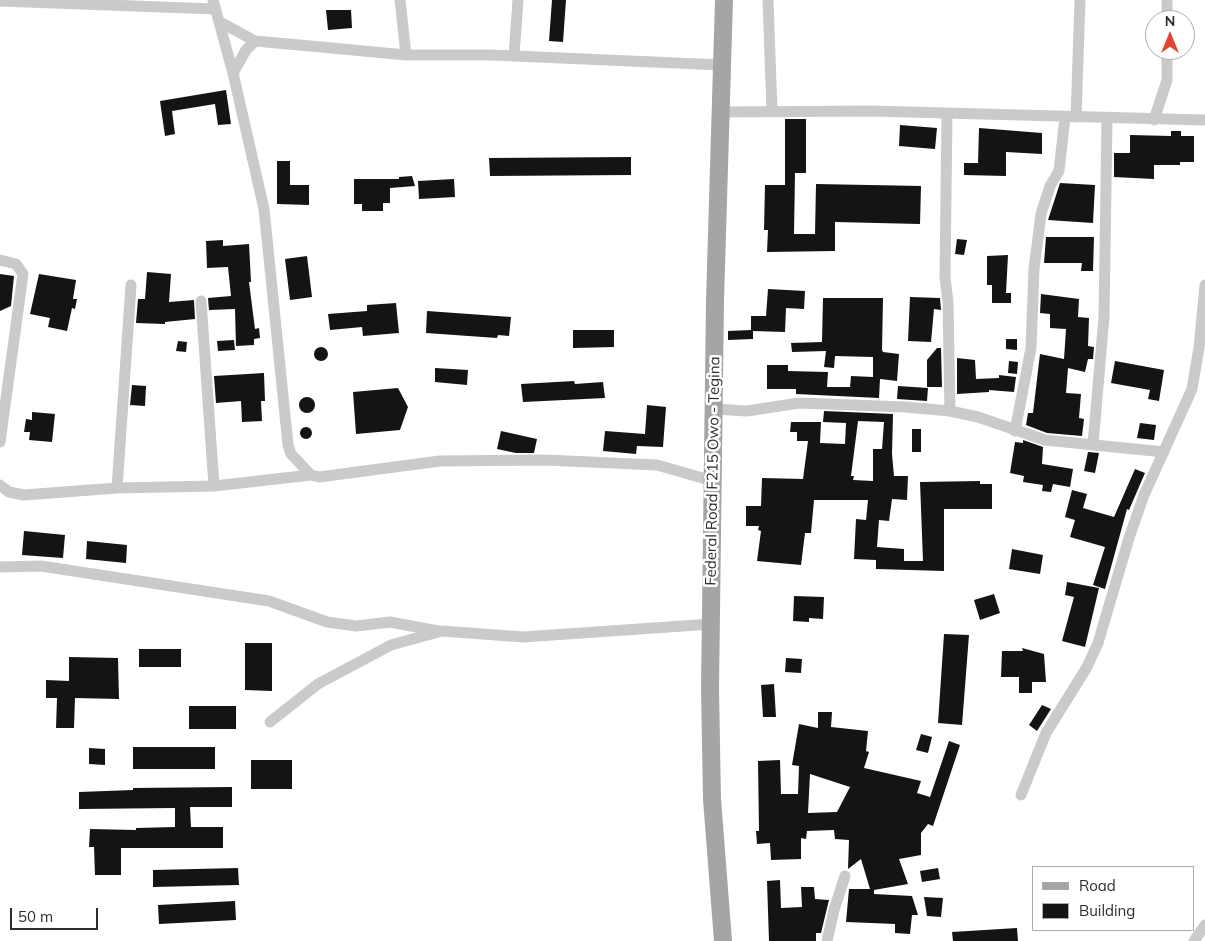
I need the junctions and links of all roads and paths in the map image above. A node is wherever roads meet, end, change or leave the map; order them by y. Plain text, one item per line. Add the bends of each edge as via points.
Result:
1 (400, 0) edge
2 (518, 0) edge
3 (724, 0) edge
4 (768, 0) edge
5 (1080, 0) edge
6 (0, 1) edge
7 (50, 2) edge
8 (214, 4) edge
9 (220, 22) junction
10 (254, 41) junction
11 (406, 54) junction
12 (514, 56) junction
13 (1167, 60) edge
14 (722, 65) junction
15 (233, 73) junction
16 (772, 111) junction
17 (721, 112) junction
18 (947, 113) junction
19 (1070, 117) junction
20 (1107, 119) junction
21 (1154, 120) junction
22 (1205, 120) edge
23 (0, 260) edge
24 (130, 285) dead end
25 (1205, 285) edge
26 (201, 301) dead end
27 (715, 409) junction
28 (950, 411) junction
29 (1015, 430) junction
30 (0, 442) edge
31 (1093, 444) junction
32 (1164, 452) junction
33 (311, 475) junction
34 (714, 481) junction
35 (0, 485) edge
36 (214, 486) junction
37 (117, 488) junction
38 (0, 567) edge
39 (712, 624) junction
40 (442, 631) junction
41 (270, 722) dead end
42 (1022, 795) dead end
43 (846, 876) dead end
44 (1205, 925) edge
45 (723, 941) edge
46 (827, 941) edge
47 (1194, 941) edge

1 - 11 street
2 - 12 street
3 - 14 main road, Federal Road F215 Owo - Tegina
4 - 16 street
5 - 19 street
6 - 7 street
7 - 8 street
8 - 9 street
9 - 10 street
9 - 15 street
10 - 11 street
10 - 15 street
11 - 12 street
12 - 14 street
13 - 21 street via 1167,80
14 - 17 main road, Federal Road F215 Owo - Tegina
15 - 33 street via 264,209 288,445 291,454
16 - 17 street
16 - 18 street
17 - 27 main road, Federal Road F215 Owo - Tegina
18 - 19 street
18 - 28 street via 945,277
19 - 20 street
19 - 29 street via 1059,171 1050,186 1041,214 1034,269 1031,348
20 - 21 street
20 - 31 street via 1104,317
21 - 22 street
23 - 30 street via 16,264 21,269 23,281
24 - 37 street
25 - 32 street via 1196,375
26 - 36 street
27 - 28 street via 747,411 799,403 836,403
27 - 34 main road, Federal Road F215 Owo - Tegina
28 - 29 street
29 - 31 street via 1045,440
31 - 32 street
32 - 42 street via 1129,538 1098,643 1087,667 1046,732
33 - 34 street via 318,477 440,461 545,460 656,465
33 - 36 street
34 - 39 main road, Federal Road F215 Owo - Tegina
35 - 37 street via 9,492 24,495
36 - 37 street
38 - 40 street via 41,566 269,601 327,622 356,626 390,622
39 - 40 street via 523,637
39 - 45 main road, Federal Road F215 Owo - Tegina via 712,799
40 - 41 street via 391,645 318,684
43 - 46 street
44 - 47 street

